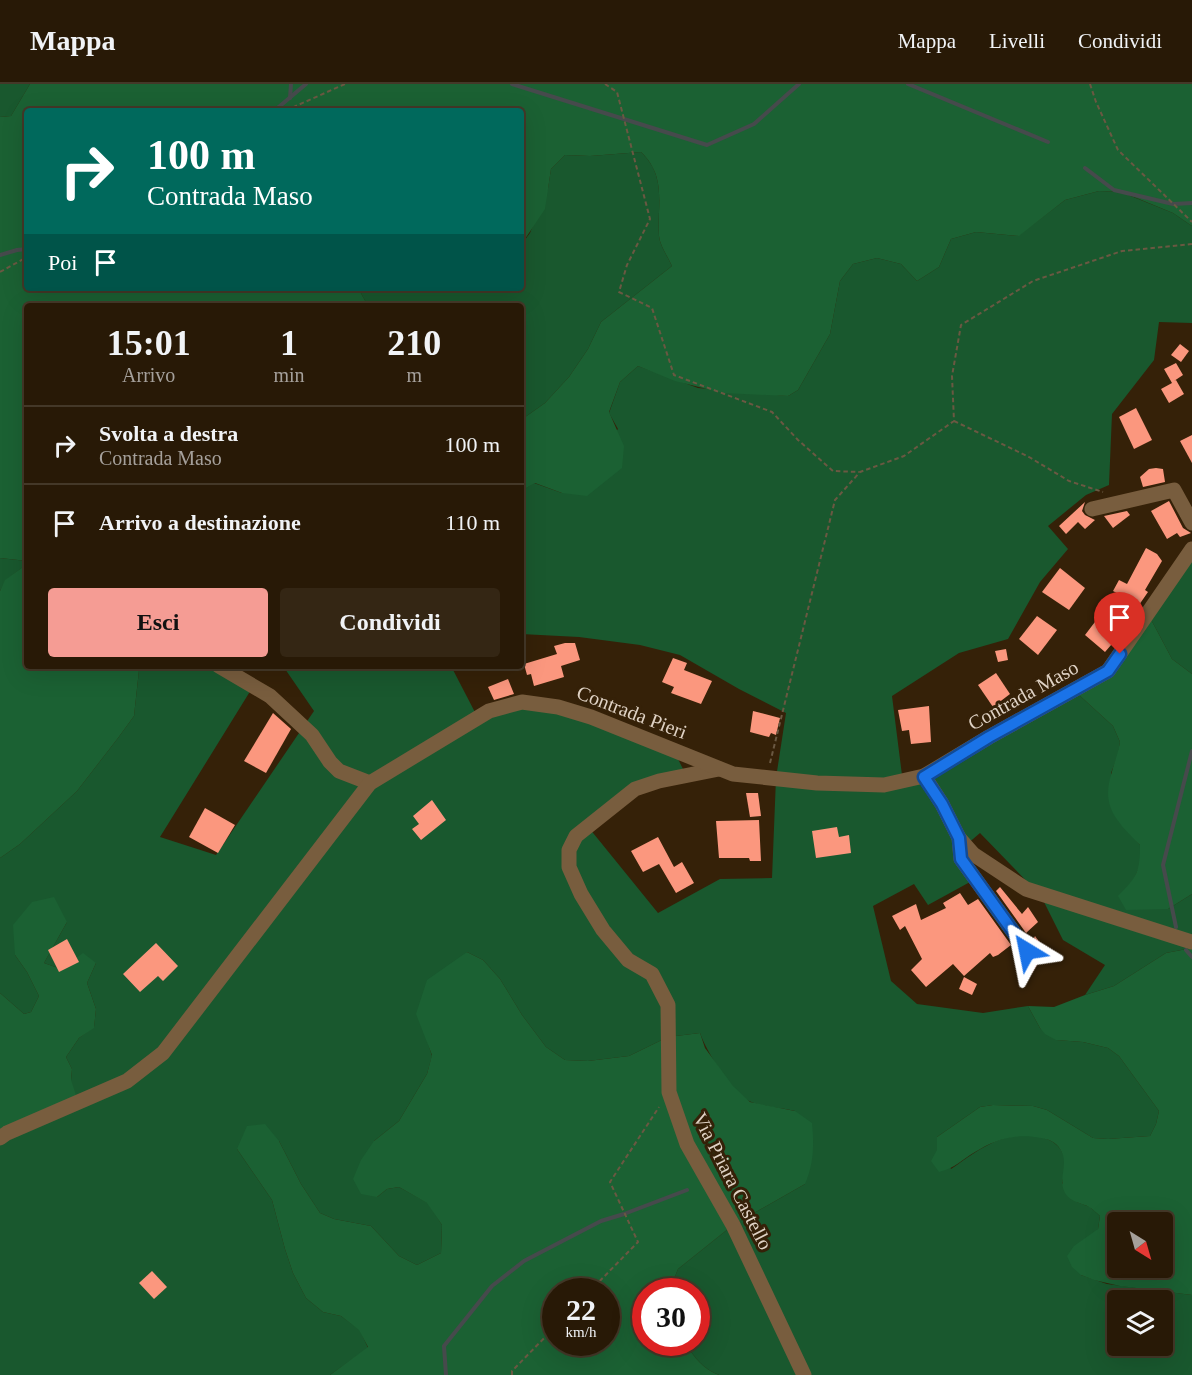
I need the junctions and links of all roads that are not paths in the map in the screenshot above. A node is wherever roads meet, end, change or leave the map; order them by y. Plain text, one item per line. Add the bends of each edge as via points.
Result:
1 (1092, 509) dead end
2 (1192, 523) edge
3 (1192, 549) edge
4 (224, 669) edge
5 (686, 755) junction
6 (719, 769) junction
7 (924, 777) junction
8 (659, 781) junction
9 (370, 783) junction
10 (959, 838) junction
11 (1192, 942) edge
12 (1027, 951) dead end
13 (0, 1138) edge
14 (804, 1375) edge

1 - 2 street via 1174,490
3 - 7 street, Contrada Maso via 1108,671
4 - 9 street via 270,696 312,735 339,771
5 - 6 street, Contrada Pieri
5 - 8 street
5 - 9 street, Contrada Pieri via 591,717 522,702 489,711
6 - 7 street via 817,783 884,785
6 - 8 street, Via Priara Castello
7 - 10 street
8 - 14 street, Via Priara Castello via 635,789 576,836 569,850 568,867 603,930 628,960 652,974 668,1005 669,1092 687,1144 733,1225
9 - 13 street via 163,1053 127,1081
10 - 11 street via 973,854 1026,889
10 - 12 street via 961,859

